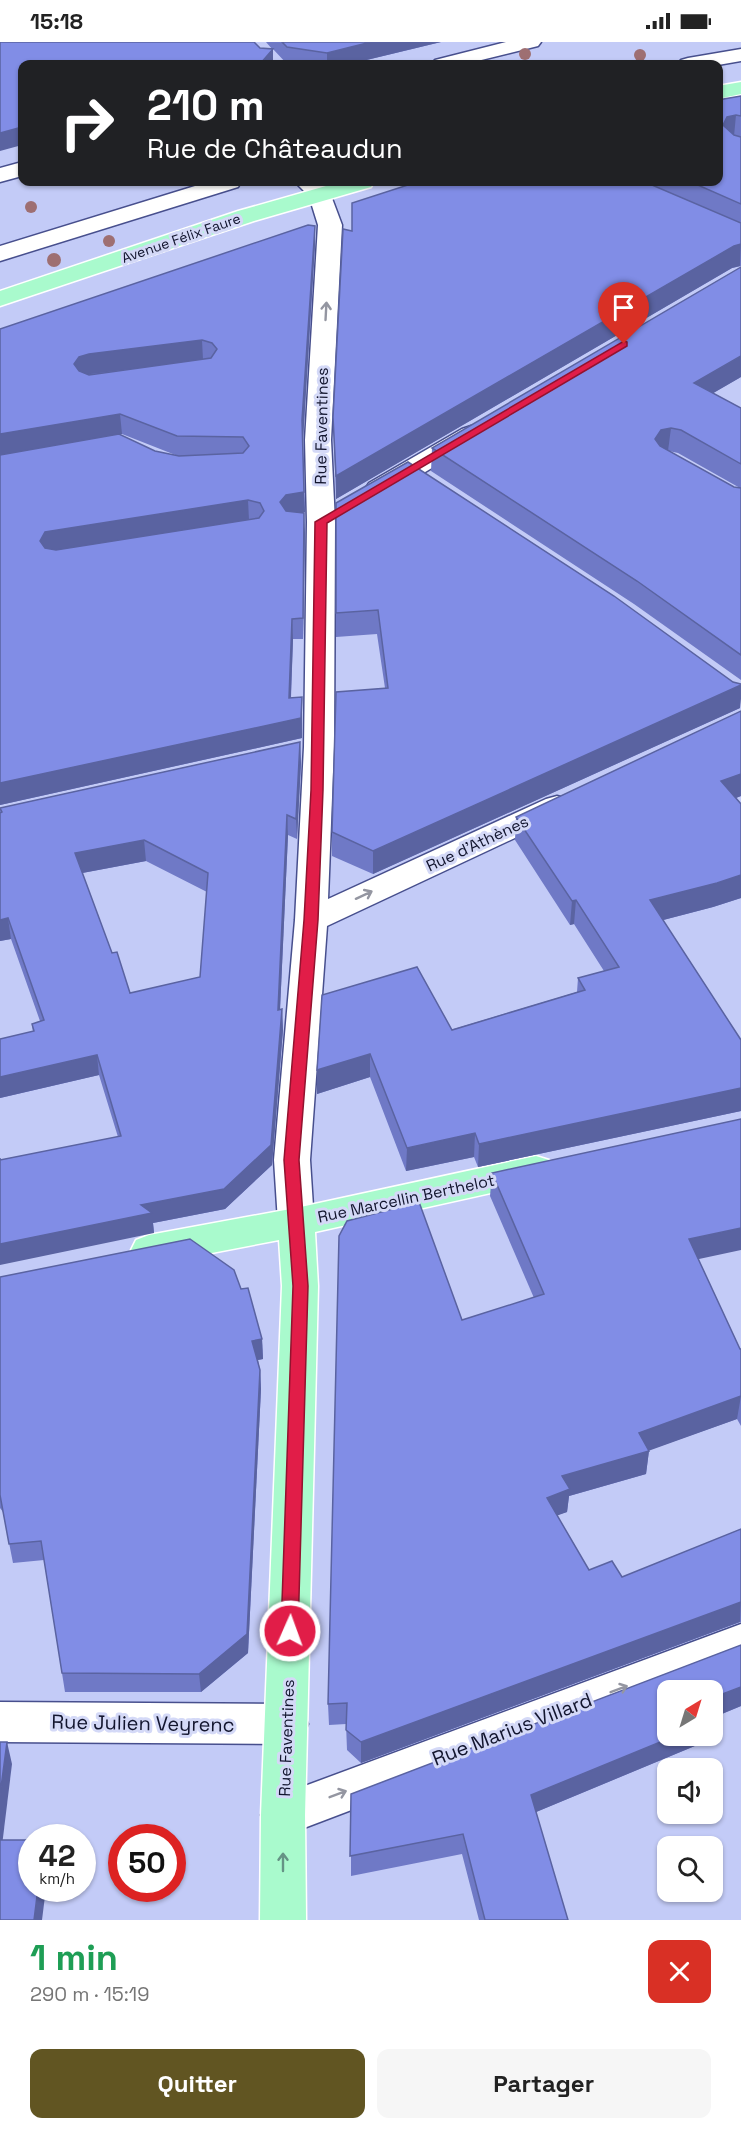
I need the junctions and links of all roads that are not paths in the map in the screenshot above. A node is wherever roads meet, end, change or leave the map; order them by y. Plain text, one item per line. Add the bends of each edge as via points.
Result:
1 (531, 42) edge
2 (741, 55) edge
3 (458, 60) edge
4 (712, 60) edge
5 (741, 88) edge
6 (723, 92) edge
7 (18, 170) edge
8 (0, 175) edge
9 (217, 186) edge
10 (313, 187) edge
11 (0, 254) edge
12 (0, 300) edge
13 (489, 423) edge
14 (330, 514) junction
15 (580, 795) edge
16 (311, 920) junction
17 (570, 1162) edge
18 (296, 1222) junction
19 (117, 1257) edge
20 (741, 1643) edge
21 (0, 1722) edge
22 (287, 1724) junction
23 (284, 1815) junction
24 (284, 1920) edge

1 - 3 street
2 - 4 street
5 - 6 main road
7 - 8 street
9 - 11 street
10 - 12 main road, Avenue Félix Faure
14 -> 10 street, Rue Faventines via 309,462 319,230 329,215
13 - 14 street via 419,477
14 - 16 street, Rue Faventines via 308,750
16 -> 15 street, Rue d'Athènes
16 - 18 street, Rue Faventines via 292,1160
17 - 18 main road, Rue Marcellin Berthelot
18 - 19 main road, Rue Marcellin Berthelot
18 - 22 main road, Rue Faventines via 300,1286
23 -> 20 street, Rue Marius Villard
21 - 22 street, Rue Julien Veyrenc
22 - 23 main road, Rue Faventines
24 -> 23 main road, Rue Faventines

